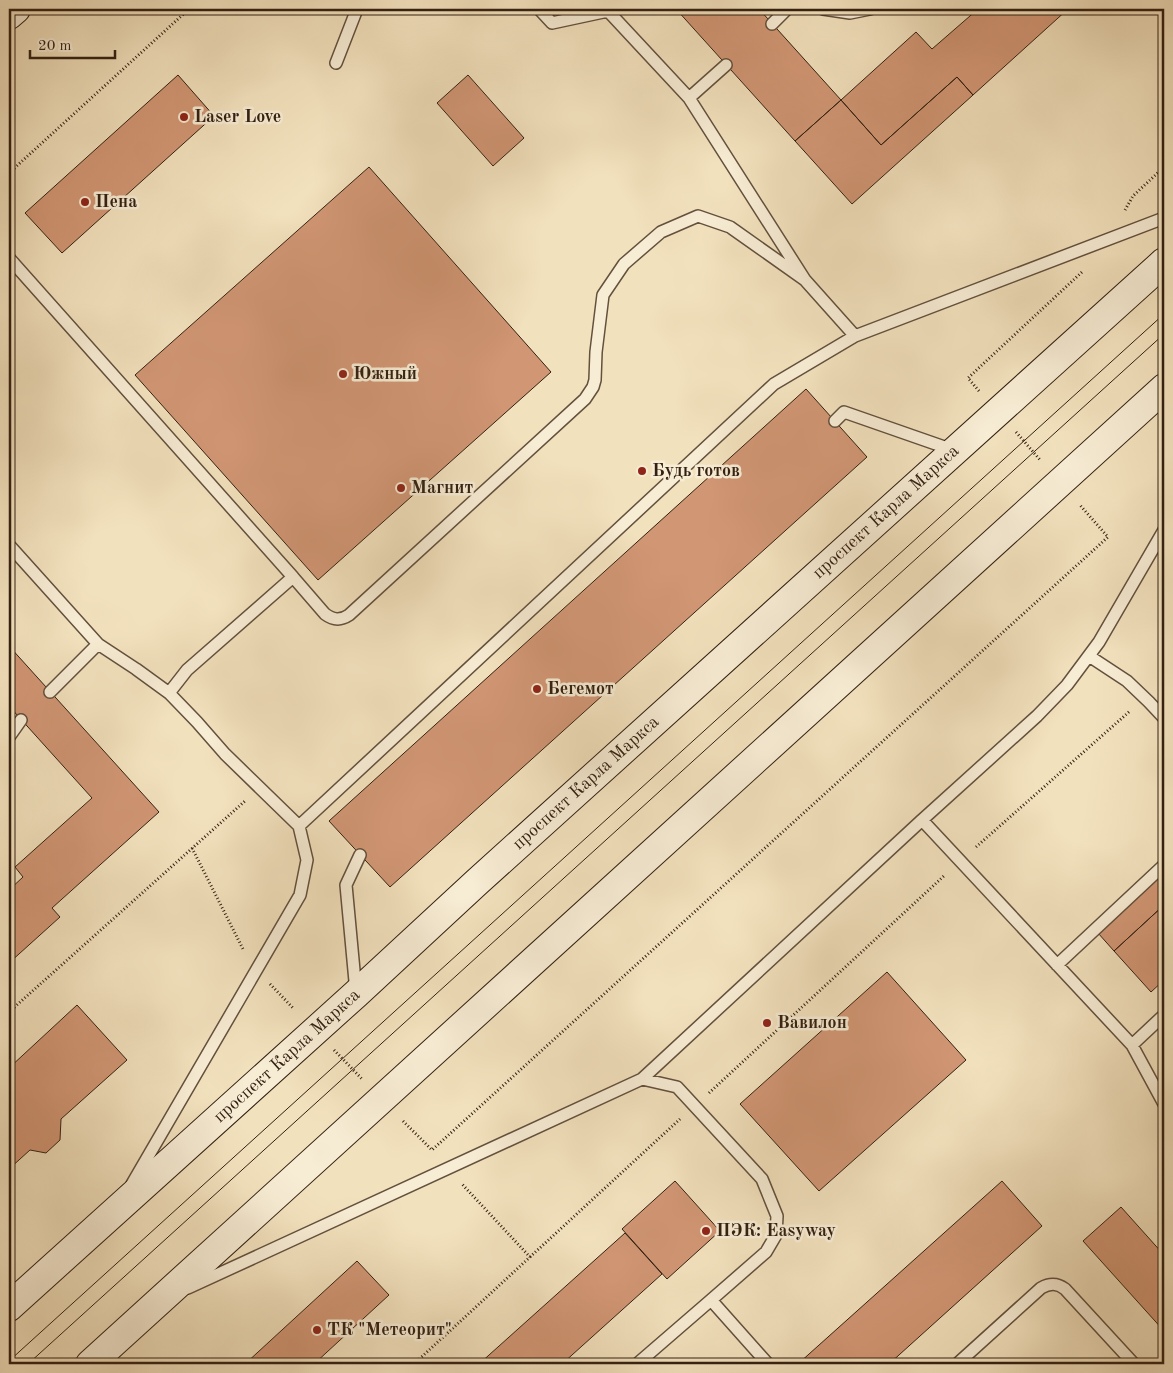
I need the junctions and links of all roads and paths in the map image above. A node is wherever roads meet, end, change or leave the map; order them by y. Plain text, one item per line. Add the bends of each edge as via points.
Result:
1 (16, 9) edge
2 (189, 9) edge
3 (357, 9) edge
4 (539, 9) edge
5 (787, 9) edge
6 (823, 9) edge
7 (870, 9) edge
8 (9, 15) edge
9 (772, 24) dead end
10 (336, 63) dead end
11 (726, 65) dead end
12 (689, 98) junction
13 (9, 173) edge
14 (1164, 218) edge
15 (9, 258) edge
16 (1164, 262) edge
17 (805, 280) junction
18 (855, 336) junction
19 (968, 378) dead end
20 (1164, 388) edge
21 (980, 391) dead end
22 (835, 421) dead end
23 (1015, 432) dead end
24 (955, 450) junction
25 (1044, 464) dead end
26 (1079, 504) dead end
27 (1164, 530) edge
28 (9, 545) edge
29 (293, 577) junction
30 (98, 644) junction
31 (1089, 656) junction
32 (50, 692) dead end
33 (169, 693) junction
34 (1145, 698) junction
35 (1164, 718) edge
36 (21, 720) dead end
37 (9, 737) edge
38 (259, 788) junction
39 (922, 820) junction
40 (299, 826) junction
41 (192, 848) junction
42 (360, 855) dead end
43 (960, 861) junction
44 (1164, 865) edge
45 (1057, 965) junction
46 (257, 968) junction
47 (356, 994) junction
48 (294, 1009) dead end
49 (9, 1012) edge
50 (1164, 1015) edge
51 (1132, 1045) junction
52 (333, 1049) dead end
53 (642, 1079) junction
54 (364, 1080) dead end
55 (1164, 1104) edge
56 (694, 1106) junction
57 (403, 1121) dead end
58 (432, 1150) junction
59 (448, 1168) junction
60 (118, 1208) junction
61 (530, 1257) junction
62 (163, 1300) junction
63 (711, 1300) junction
64 (9, 1307) edge
65 (90, 1364) edge
66 (414, 1364) edge
67 (637, 1364) edge
68 (768, 1364) edge
69 (957, 1364) edge
70 (1134, 1364) edge

1 - 8 main road
2 - 13 path
3 - 10 lane
4 - 12 lane via 552,23 608,11
5 - 9 lane
6 - 7 lane via 850,13
11 - 12 lane
12 - 17 lane
14 - 18 lane
15 - 29 lane
16 - 24 main road, проспект Карла Маркса
17 - 18 lane
17 - 29 lane via 730,227 698,216 661,232 624,264 603,295 595,380 585,399 344,619 337,620 325,614
18 - 40 lane via 774,384
19 - 21 path
20 - 62 main road
22 - 24 lane via 844,412
23 - 25 path
24 - 47 main road, проспект Карла Маркса
26 - 58 path via 1108,537
27 - 31 lane
28 - 30 lane
29 - 33 lane via 187,670
30 - 32 lane
30 - 33 lane
31 - 34 lane via 1127,681
31 - 39 lane via 1037,716
33 - 38 lane
34 - 35 lane
34 - 43 path
36 - 37 lane
38 - 40 lane
38 - 41 path
39 - 43 lane
39 - 53 lane
40 - 46 lane via 307,860 300,896
41 - 46 path via 245,952
41 - 49 path
42 - 47 lane via 346,885
43 - 45 lane
43 - 56 path
44 - 45 lane
45 - 51 lane
46 - 48 path
46 - 60 lane
47 - 60 main road, проспект Карла Маркса
50 - 51 lane
51 - 55 lane
52 - 54 path
53 - 56 lane via 677,1087
53 - 59 lane
56 - 61 path
56 - 63 lane via 762,1180 777,1216 776,1235 766,1252
57 - 58 path
58 - 59 path
59 - 61 path
59 - 62 lane
60 - 64 main road, проспект Карла Маркса
61 - 66 path
62 - 65 main road
63 - 67 lane
63 - 68 lane
69 - 70 lane via 1041,1288 1053,1284 1065,1289

